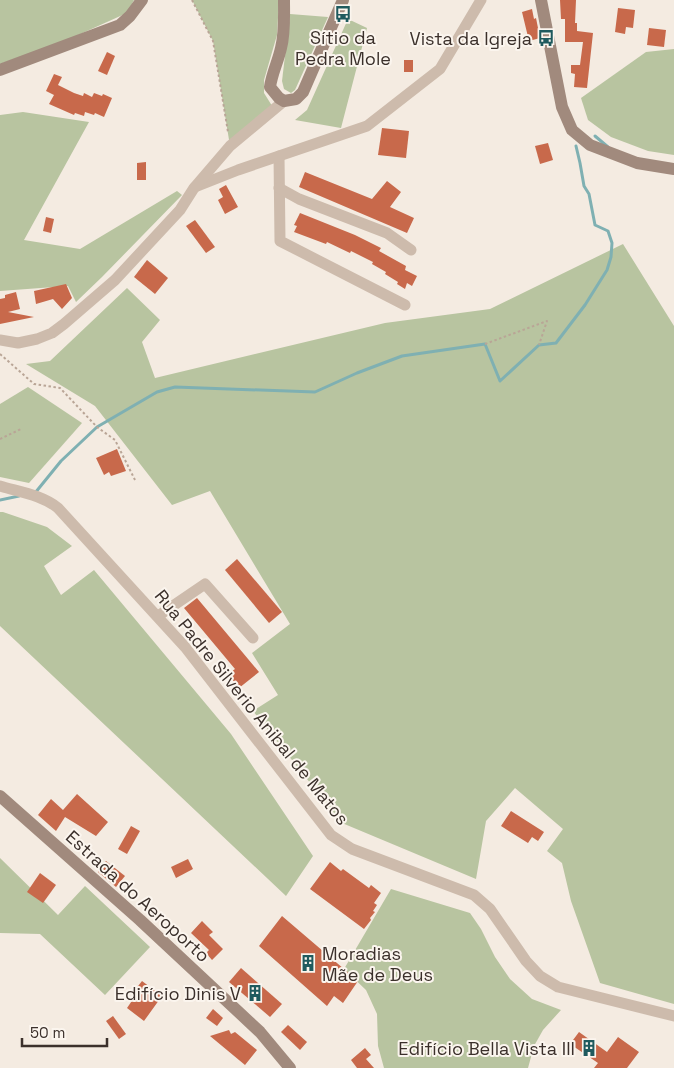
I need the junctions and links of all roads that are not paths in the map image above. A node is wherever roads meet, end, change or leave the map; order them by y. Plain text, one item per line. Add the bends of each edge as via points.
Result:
1 (142, 0) edge
2 (284, 0) edge
3 (343, 0) edge
4 (481, 0) edge
5 (541, 0) edge
6 (0, 70) edge
7 (284, 101) junction
8 (279, 156) junction
9 (674, 168) edge
10 (194, 188) junction
11 (279, 188) junction
12 (411, 250) dead end
13 (405, 305) dead end
14 (0, 340) edge
15 (0, 486) edge
16 (158, 616) junction
17 (253, 638) dead end
18 (0, 796) edge
19 (674, 1016) edge
20 (290, 1068) edge

1 - 6 main road via 120,25
2 - 7 main road via 281,48 270,87
3 - 7 main road via 303,92 296,99
4 - 8 street via 440,69 382,115 367,126
5 - 9 main road via 562,107 572,130 590,145 637,163
7 - 10 street via 230,146
8 - 10 street
8 - 11 street
10 - 14 street via 180,210 115,280 64,324 37,339 18,343
11 - 12 street via 387,233
11 - 13 street via 280,241
15 - 16 street, Rua Padre Silverio Anibal de Matos via 49,501 58,508
16 - 17 street via 205,584
16 - 19 street, Rua Padre Silverio Anibal de Matos via 331,835 352,849 474,895 490,909 526,962 558,987
18 - 20 main road, Estrada do Aeroporto via 253,1025

